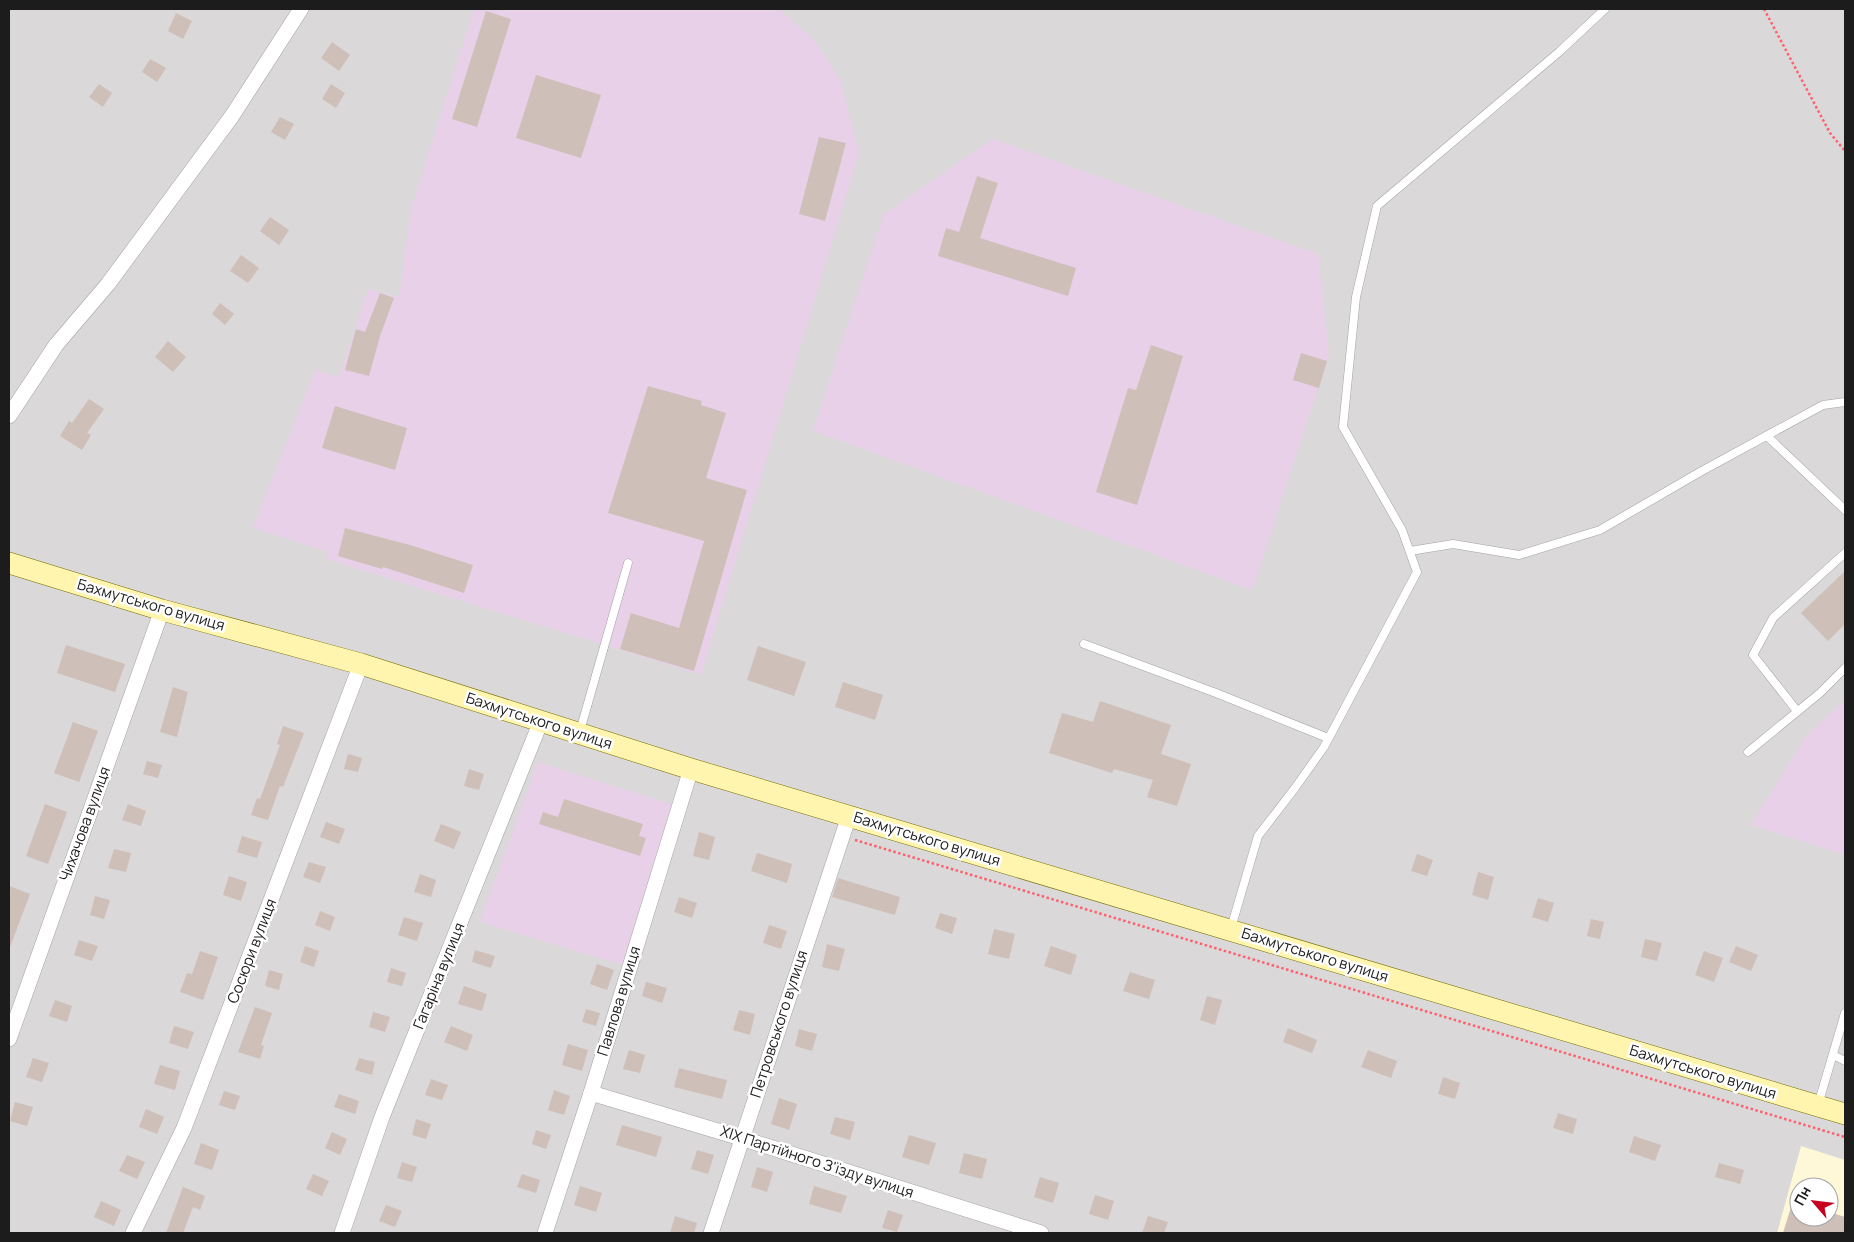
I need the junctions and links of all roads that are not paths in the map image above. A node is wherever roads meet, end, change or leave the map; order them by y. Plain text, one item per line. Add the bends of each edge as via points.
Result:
1 (301, 9) edge
2 (1605, 9) edge
3 (1845, 402) edge
4 (9, 416) edge
5 (1767, 436) junction
6 (1845, 510) edge
7 (1410, 551) junction
8 (1845, 553) edge
9 (9, 562) edge
10 (628, 563) dead end
11 (162, 610) junction
12 (1084, 644) dead end
13 (361, 664) junction
14 (1845, 668) edge
15 (1797, 712) junction
16 (541, 721) junction
17 (580, 734) junction
18 (1328, 738) junction
19 (1748, 752) dead end
20 (691, 769) junction
21 (849, 816) junction
22 (1231, 930) junction
23 (1845, 1013) edge
24 (9, 1039) edge
25 (1832, 1055) junction
26 (1845, 1061) edge
27 (591, 1093) junction
28 (1817, 1106) junction
29 (1845, 1114) edge
30 (741, 1138) junction
31 (133, 1233) edge
32 (342, 1233) edge
33 (545, 1233) edge
34 (711, 1233) edge
35 (1041, 1233) edge

1 - 4 street via 232,116 108,284 56,345
2 - 7 lane via 1377,206 1356,297 1343,427 1402,530
3 - 5 lane via 1823,405
5 - 6 lane
5 - 7 lane via 1600,530 1519,555 1453,544
7 - 18 lane via 1417,572
8 - 15 lane via 1773,618 1753,655
9 - 11 main road, Бахмутського вулиця
10 - 17 lane
11 - 13 main road, Бахмутського вулиця
11 - 24 street, Чихачова вулиця
12 - 18 lane
13 - 16 main road, Бахмутського вулиця
13 - 31 street, Сосюри вулиця via 184,1128
14 - 15 lane
15 - 19 lane
16 - 17 main road, Бахмутського вулиця
16 - 32 street, Гагаріна вулиця via 382,1117
17 - 20 main road, Бахмутського вулиця
18 - 22 lane via 1258,836
20 - 21 main road, Бахмутського вулиця
20 - 27 street, Павлова вулиця
21 - 22 main road, Бахмутського вулиця
21 - 30 street, Петровського вулиця
22 - 28 main road, Бахмутського вулиця
23 - 25 lane
25 - 26 lane
25 - 28 lane
27 - 30 street, XIX Партійного З'їзду вулиця
27 - 33 street, Павлова вулиця
28 - 29 main road, Бахмутського вулиця
30 - 34 street, Петровського вулиця
30 - 35 street, XIX Партійного З'їзду вулиця

